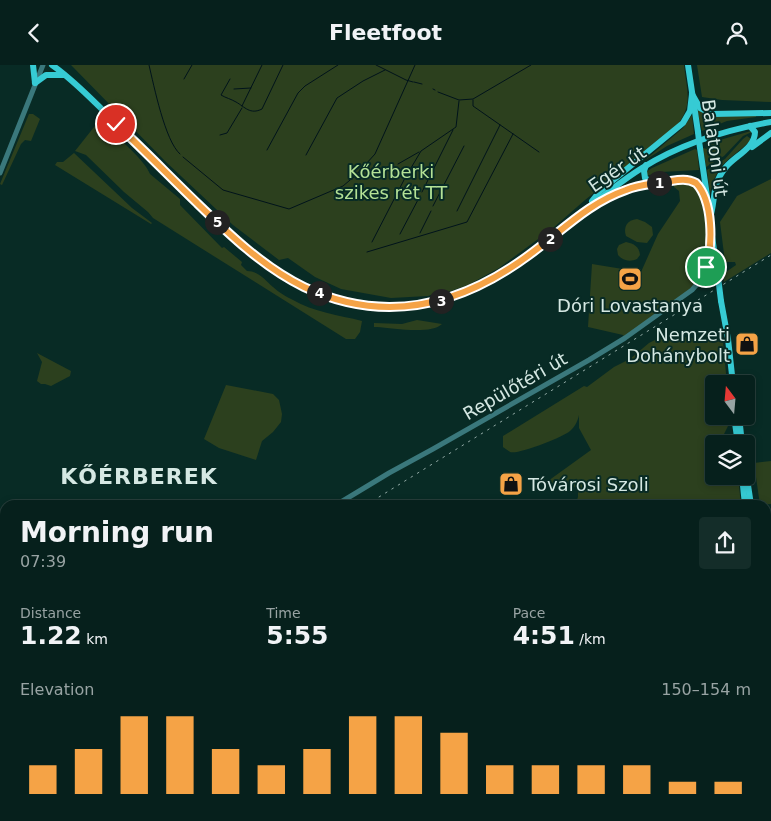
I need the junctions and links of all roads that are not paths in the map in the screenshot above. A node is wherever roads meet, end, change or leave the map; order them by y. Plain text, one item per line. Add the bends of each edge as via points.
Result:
1 (33, 65) edge
2 (43, 65) edge
3 (52, 65) edge
4 (61, 65) edge
5 (688, 65) edge
6 (66, 75) junction
7 (35, 83) junction
8 (692, 93) junction
9 (771, 113) edge
10 (771, 121) edge
11 (750, 125) junction
12 (771, 133) edge
13 (740, 154) junction
14 (646, 165) junction
15 (0, 173) edge
16 (655, 183) junction
17 (584, 211) junction
18 (710, 220) junction
19 (711, 232) junction
20 (715, 259) junction
21 (706, 274) junction
22 (718, 275) junction
23 (700, 281) junction
24 (732, 375) edge
25 (743, 485) edge
26 (748, 485) edge
27 (344, 500) edge
28 (744, 500) edge
29 (751, 500) edge

1 - 7 main road
2 - 7 street
3 - 6 main road, Egér út
4 - 6 main road
5 - 8 main road, Balatoni út
6 - 7 main road via 46,75
6 - 17 main road, Egér út via 259,259 302,286 344,302 408,307 460,295 515,265
7 - 15 street
8 - 9 main road via 700,108 712,114
8 - 17 main road via 690,111 683,123 600,191
8 - 18 main road, Balatoni út, bridge
10 - 11 main road, Egér út
11 - 13 main road via 755,131 755,138
11 - 14 main road, Egér út via 695,142
12 - 13 main road
13 - 18 main road via 718,179
14 - 16 main road via 645,178
14 - 17 main road, Egér út
16 - 17 main road via 624,190
16 - 18 main road via 681,180 696,183
18 - 19 main road, Balatoni út
19 - 20 main road, Balatoni út
19 - 23 street, Repülőtéri út via 708,259
20 - 21 street, Repülőtéri út
20 - 22 main road, Balatoni út
21 - 22 main road
21 - 23 street, Repülőtéri út
22 - 24 main road, Balatoni út, bridge
23 - 27 street, Repülőtéri út via 682,298 589,360
25 - 28 main road
26 - 29 main road

